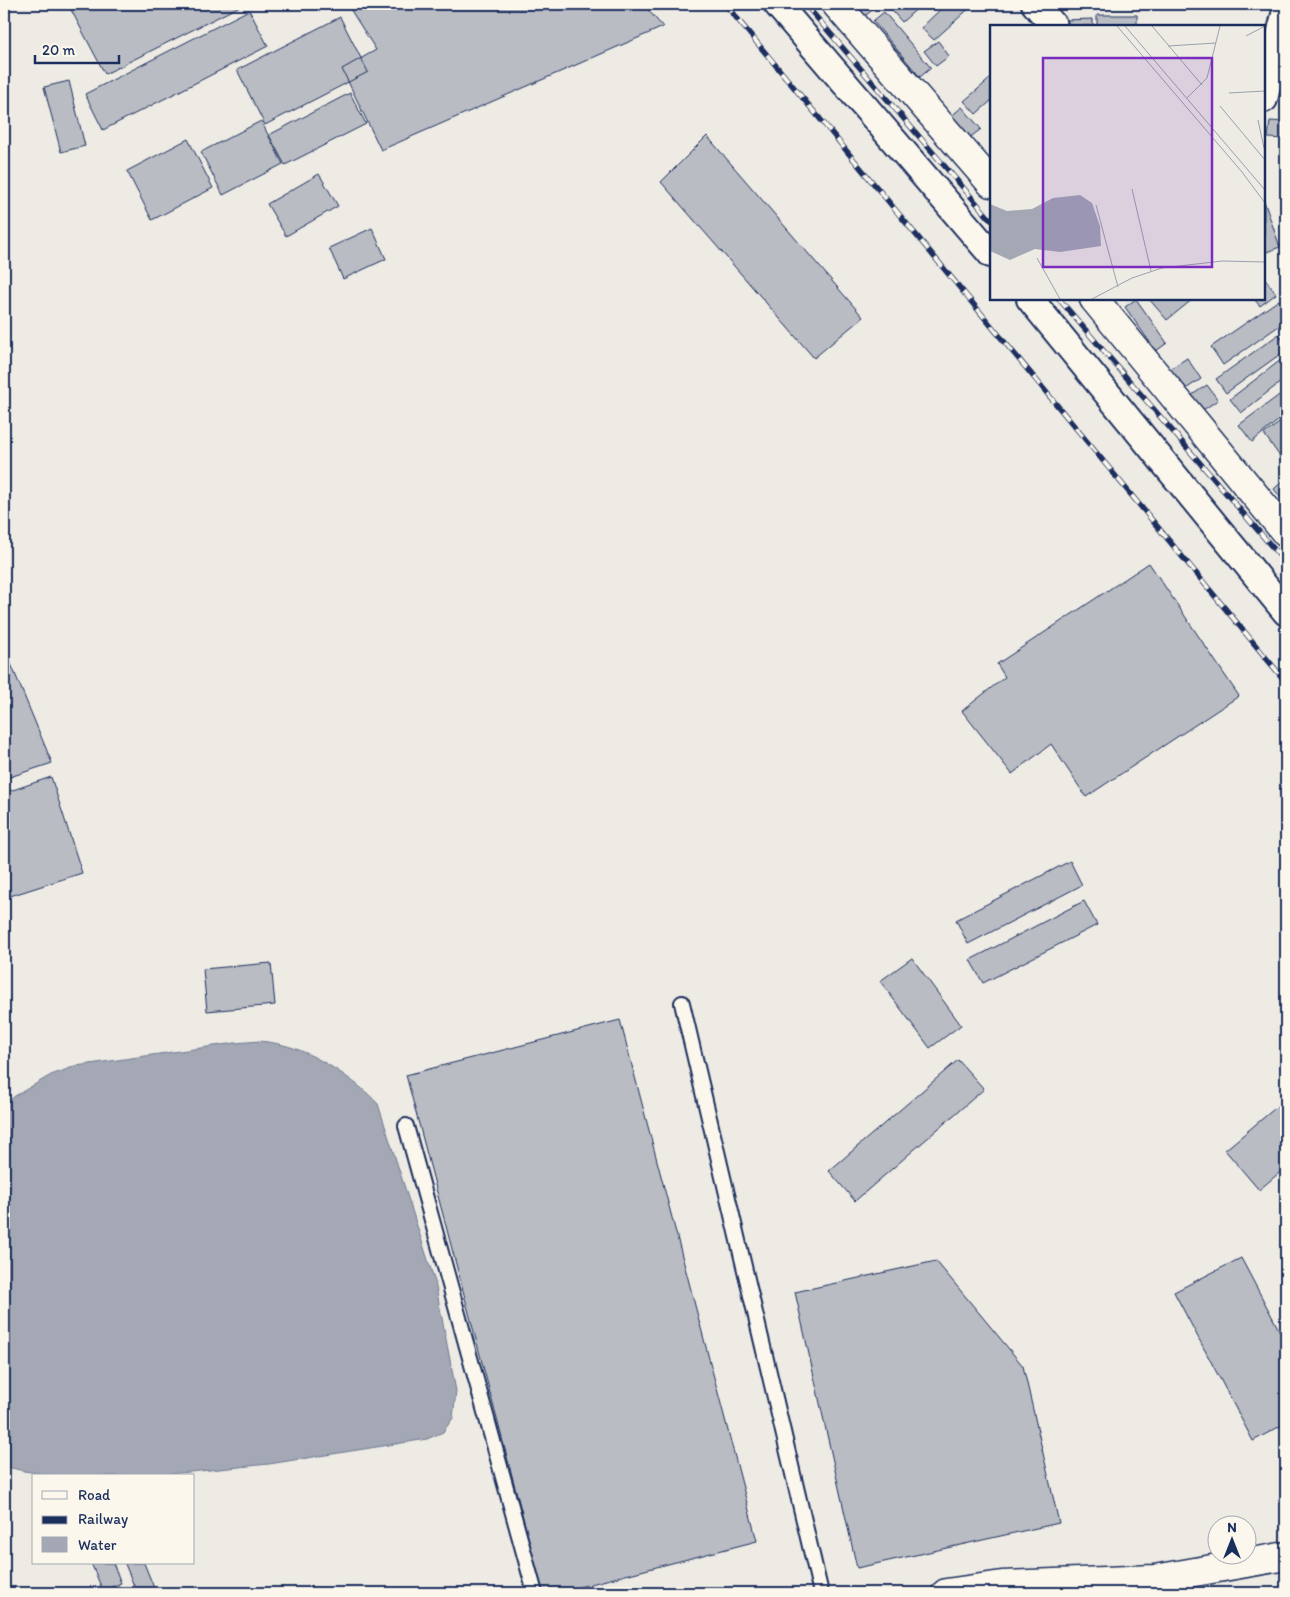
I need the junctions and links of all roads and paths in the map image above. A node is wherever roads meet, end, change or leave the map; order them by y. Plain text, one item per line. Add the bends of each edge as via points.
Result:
1 (777, 4) edge
2 (836, 4) edge
3 (1035, 4) edge
4 (1286, 11) edge
5 (1053, 25) edge
6 (1265, 95) edge
7 (990, 182) edge
8 (990, 253) edge
9 (1031, 300) edge
10 (1102, 302) edge
11 (1286, 534) edge
12 (1286, 612) edge
13 (682, 1002) dead end
14 (406, 1126) dead end
15 (1286, 1556) edge
16 (535, 1593) edge
17 (820, 1593) edge
18 (946, 1593) edge

1 - 8 street
2 - 7 street
3 - 5 street
4 - 6 street
9 - 12 street
10 - 11 street
13 - 17 lane
14 - 16 lane
15 - 18 street via 1155,1579 1002,1585

